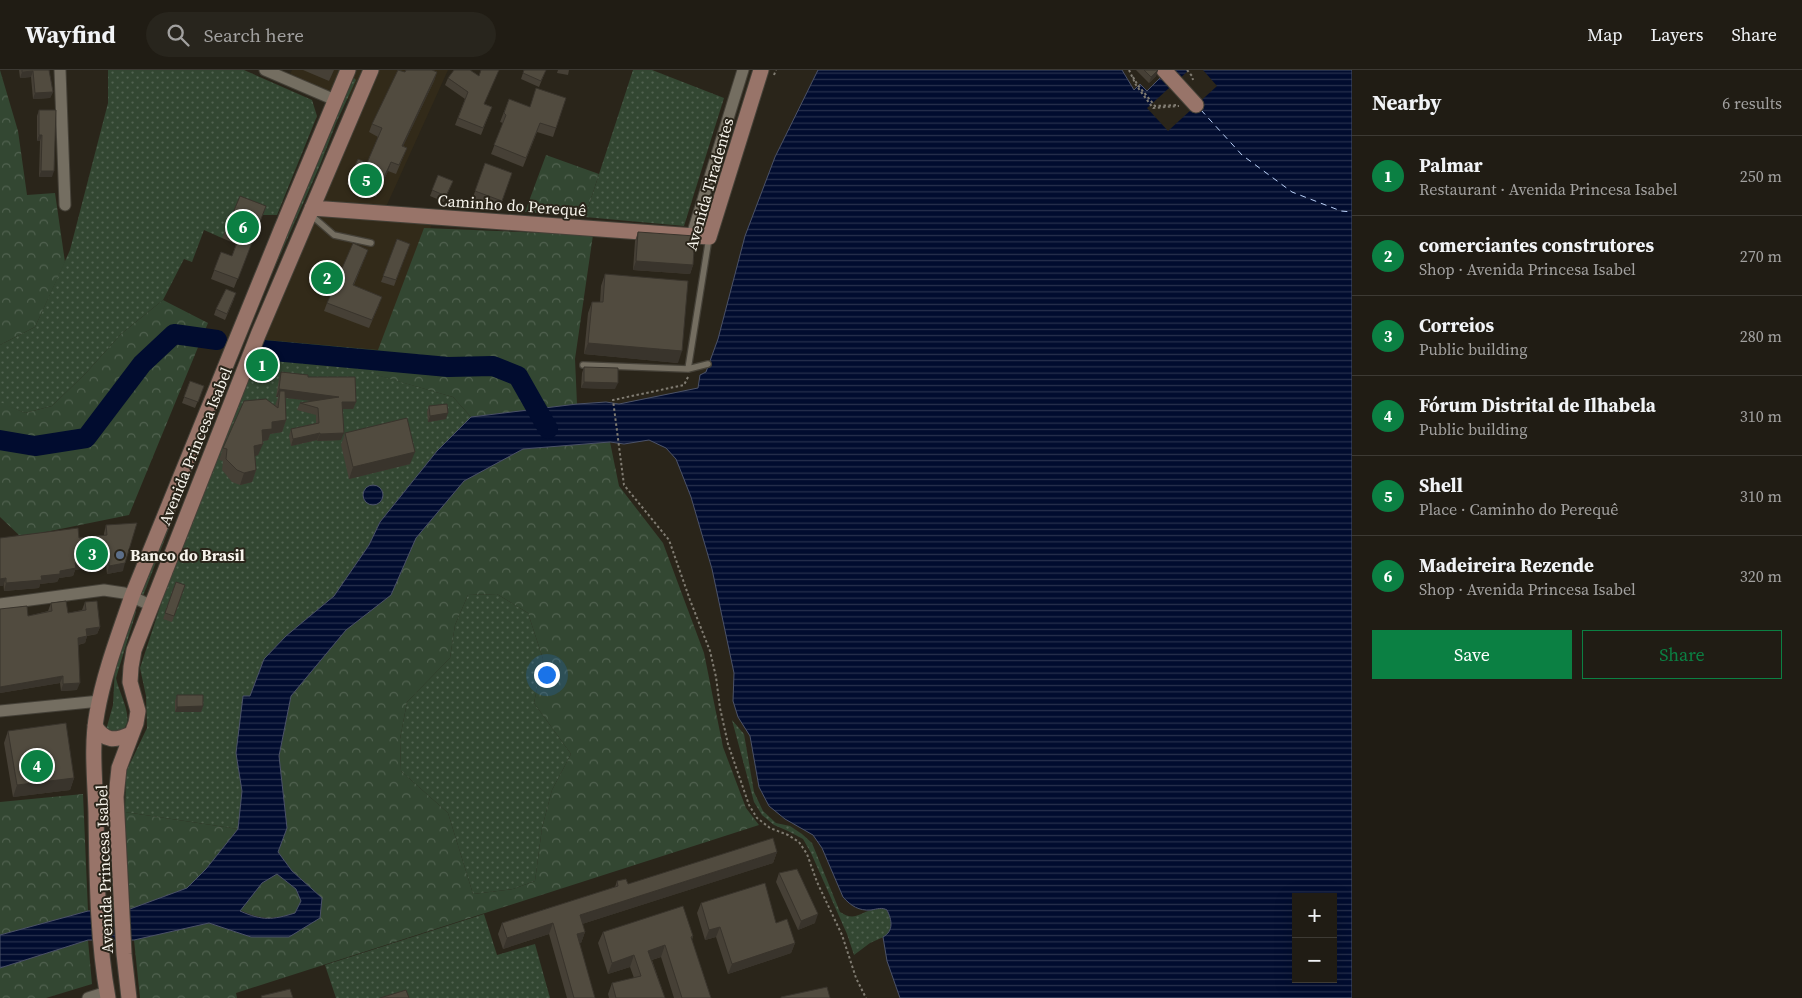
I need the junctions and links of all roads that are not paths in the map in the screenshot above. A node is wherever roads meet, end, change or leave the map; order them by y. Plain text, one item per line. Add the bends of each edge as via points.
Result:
1 (60, 70) edge
2 (265, 70) edge
3 (348, 70) edge
4 (371, 70) edge
5 (743, 70) edge
6 (761, 70) edge
7 (1164, 70) edge
8 (335, 100) junction
9 (1196, 105) road end
10 (65, 205) dead end
11 (311, 210) junction
12 (692, 235) junction
13 (709, 237) junction
14 (371, 243) dead end
15 (708, 364) dead end
16 (583, 365) edge
17 (690, 368) junction
18 (132, 596) junction
19 (0, 604) edge
20 (150, 605) junction
21 (100, 700) junction
22 (0, 711) edge
23 (96, 726) junction
24 (132, 734) junction
25 (108, 995) edge
26 (88, 998) edge
27 (129, 998) edge

1 - 10 street
2 - 8 street
3 - 8 main road, Avenida Princesa Isabel
4 - 11 main road, Avenida Princesa Isabel
5 - 12 street, Avenida Tiradentes
6 - 13 main road, Avenida Tiradentes
7 - 9 main road
8 - 18 main road, Avenida Princesa Isabel
11 - 12 main road, Caminho do Perequê
11 - 14 lane via 334,235
11 - 20 main road, Avenida Princesa Isabel
12 - 13 main road, Caminho do Perequê
13 - 17 lane, Avenida Tiradentes
15 - 17 lane
16 - 17 lane
18 - 19 street via 104,590
18 - 20 street
18 - 21 main road, Avenida Princesa Isabel
20 - 24 main road, Avenida Princesa Isabel via 130,667 130,682 138,711
21 - 22 street
21 - 23 main road, Avenida Princesa Isabel
23 - 24 main road via 103,736 111,739
23 - 25 main road, Avenida Princesa Isabel via 98,903
24 - 27 main road, Avenida Princesa Isabel via 119,768 116,797
25 - 26 street

